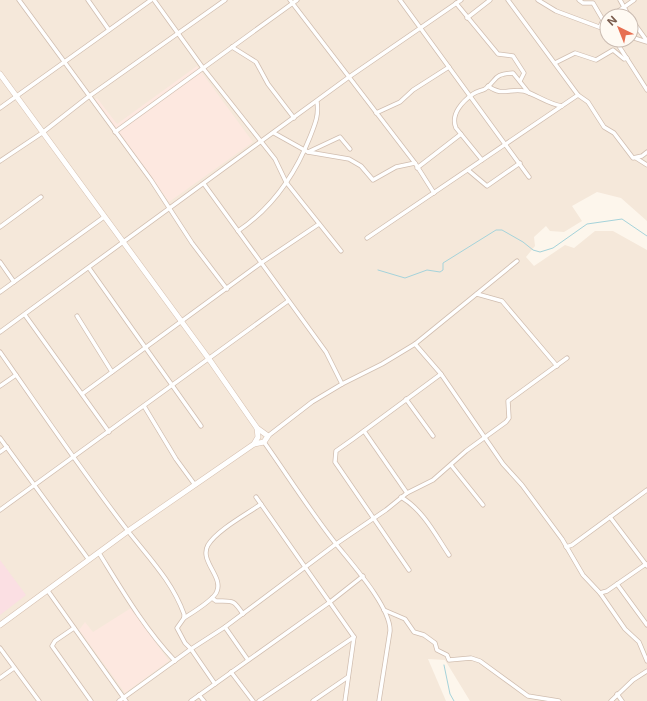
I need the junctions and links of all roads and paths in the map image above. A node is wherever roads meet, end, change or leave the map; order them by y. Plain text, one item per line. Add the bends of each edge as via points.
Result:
1 (19, 0) edge
2 (88, 0) edge
3 (151, 0) edge
4 (154, 0) edge
5 (225, 0) edge
6 (298, 0) edge
7 (400, 0) edge
8 (461, 0) edge
9 (490, 0) edge
10 (508, 0) edge
11 (538, 0) edge
12 (579, 0) edge
13 (620, 0) edge
14 (634, 0) edge
15 (291, 2) edge
16 (456, 3) junction
17 (623, 8) joint
18 (599, 14) edge
19 (467, 18) junction
20 (599, 27) edge
21 (421, 28) junction
22 (109, 30) junction
23 (639, 30) edge
24 (179, 34) junction
25 (647, 42) edge
26 (232, 47) junction
27 (620, 48) edge
28 (627, 58) junction
29 (64, 62) junction
30 (555, 64) junction
31 (449, 67) junction
32 (203, 68) junction
33 (0, 74) edge
34 (349, 77) junction
35 (520, 81) junction
36 (488, 86) junction
37 (647, 90) edge
38 (529, 94) junction
39 (578, 95) junction
40 (16, 96) junction
41 (471, 96) junction
42 (88, 97) junction
43 (317, 102) junction
44 (562, 106) junction
45 (0, 108) edge
46 (376, 113) junction
47 (294, 118) junction
48 (114, 132) junction
49 (42, 133) junction
50 (274, 133) junction
51 (461, 134) junction
52 (260, 142) junction
53 (506, 144) junction
54 (350, 148) dead end
55 (306, 151) junction
56 (646, 154) edge
57 (636, 158) junction
58 (482, 160) junction
59 (0, 161) edge
60 (520, 163) junction
61 (647, 165) edge
62 (416, 166) junction
63 (468, 170) junction
64 (529, 177) dead end
65 (286, 182) junction
66 (204, 184) junction
67 (434, 193) junction
68 (41, 197) dead end
69 (169, 209) junction
70 (104, 217) junction
71 (319, 224) junction
72 (0, 227) edge
73 (238, 231) junction
74 (367, 238) dead end
75 (123, 243) junction
76 (341, 251) dead end
77 (517, 261) dead end
78 (0, 262) edge
79 (261, 263) junction
80 (89, 268) junction
81 (14, 282) junction
82 (227, 289) junction
83 (0, 292) edge
84 (477, 294) junction
85 (288, 301) junction
86 (25, 315) junction
87 (77, 316) dead end
88 (182, 322) junction
89 (0, 332) edge
90 (415, 344) junction
91 (147, 347) junction
92 (0, 352) edge
93 (567, 358) dead end
94 (209, 359) junction
95 (557, 366) junction
96 (112, 372) junction
97 (440, 374) junction
98 (16, 375) junction
99 (342, 384) junction
100 (174, 385) junction
101 (0, 386) edge
102 (82, 394) junction
103 (406, 399) junction
104 (144, 406) junction
105 (202, 426) dead end
106 (257, 428) junction
107 (364, 431) junction
108 (109, 432) junction
109 (268, 436) junction
110 (433, 436) dead end
111 (0, 438) edge
112 (486, 438) junction
113 (264, 442) junction
114 (254, 444) junction
115 (7, 447) junction
116 (0, 452) edge
117 (74, 456) junction
118 (451, 464) junction
119 (35, 485) junction
120 (196, 485) junction
121 (647, 490) edge
122 (406, 493) junction
123 (256, 496) dead end
124 (401, 497) junction
125 (261, 504) junction
126 (483, 505) dead end
127 (0, 509) edge
128 (610, 517) junction
129 (373, 518) junction
130 (128, 531) junction
131 (336, 544) junction
132 (566, 546) junction
133 (99, 553) junction
134 (449, 555) dead end
135 (89, 560) junction
136 (646, 564) edge
137 (306, 568) junction
138 (409, 570) dead end
139 (363, 576) junction
140 (617, 584) junction
141 (48, 591) junction
142 (600, 593) junction
143 (212, 598) junction
144 (330, 602) junction
145 (384, 610) junction
146 (243, 614) junction
147 (184, 618) junction
148 (0, 625) edge
149 (647, 625) edge
150 (225, 627) junction
151 (74, 628) junction
152 (354, 637) junction
153 (0, 648) edge
154 (191, 649) junction
155 (248, 660) junction
156 (175, 661) junction
157 (647, 661) edge
158 (14, 668) junction
159 (647, 671) edge
160 (231, 672) junction
161 (348, 677) junction
162 (0, 678) edge
163 (215, 684) junction
164 (617, 694) junction
165 (199, 695) junction
166 (125, 699) edge
167 (39, 701) edge
168 (91, 701) edge
169 (119, 701) edge
170 (191, 701) edge
171 (204, 701) edge
172 (253, 701) edge
173 (259, 701) edge
174 (313, 701) edge
175 (345, 701) edge
176 (379, 701) edge
177 (559, 701) edge
178 (611, 701) edge
179 (622, 701) edge

1 - 29 street
2 - 22 street
3 - 22 street
4 - 24 street
5 - 24 street
6 - 15 street
7 - 21 street
8 - 16 street
9 - 19 street
10 - 30 street
11 - 20 street via 556,11
12 - 18 street via 593,4
13 - 17 street
14 - 17 street
15 - 26 street
15 - 34 street
16 - 19 street
16 - 21 street
19 - 35 street via 498,54 511,55 517,60 524,73
21 - 31 street
21 - 34 street
22 - 29 street
23 - 25 street
24 - 32 street
24 - 42 street
26 - 32 street
26 - 47 street via 256,62 268,84
27 - 28 street
28 - 30 street via 624,59 613,50 596,60 575,53
28 - 37 street
29 - 40 street
29 - 42 street
30 - 39 street
31 - 41 street
31 - 46 street via 413,90 400,102
32 - 48 street
32 - 52 street
33 - 40 street
34 - 43 street
34 - 46 street
35 - 36 street via 512,72 497,75
35 - 38 street
36 - 38 street via 496,92 518,91
36 - 41 street
38 - 44 street via 553,105
39 - 44 street
39 - 57 street via 588,102 604,127 614,133 631,156
40 - 45 street
40 - 49 street
41 - 51 street via 455,114 455,125
41 - 53 street
42 - 48 street
42 - 49 street
43 - 47 street
43 - 55 street via 317,120
44 - 53 street
46 - 62 street
47 - 50 street
48 - 69 street
49 - 59 street
49 - 70 street
50 - 52 street
50 - 55 street
51 - 58 street
51 - 62 street
52 - 65 street via 275,159
52 - 66 street
53 - 58 street
53 - 60 street
54 - 55 street via 340,137
55 - 62 street via 349,159 361,166 374,180 396,167
55 - 65 street
56 - 57 street
57 - 61 street
58 - 63 street
60 - 63 street via 487,186
60 - 64 street
62 - 67 street
63 - 67 street
65 - 71 street
65 - 73 street via 266,208
66 - 69 street
66 - 73 street
67 - 74 street
68 - 72 street
69 - 75 street
69 - 82 street
70 - 75 street
70 - 81 street
71 - 76 street
71 - 79 street
73 - 79 street
75 - 80 street
75 - 88 street
77 - 84 street
78 - 81 street
79 - 82 street
79 - 85 street
80 - 86 street
80 - 91 street
81 - 83 street
82 - 88 street
84 - 90 street
84 - 95 street via 502,301
85 - 94 street
85 - 99 street via 326,352
86 - 89 street
86 - 102 street
87 - 96 street
88 - 91 street
88 - 94 street
90 - 97 street
90 - 99 street
91 - 96 street
91 - 100 street
92 - 98 street
93 - 95 street
94 - 100 street
94 - 106 street
95 - 112 street via 508,401 509,418
96 - 102 street
97 - 103 street
97 - 112 street
98 - 101 street
98 - 117 street
99 - 109 street via 312,402
100 - 104 street
100 - 105 street
102 - 108 street
103 - 107 street
103 - 110 street
104 - 108 street
104 - 120 street via 176,459
106 - 109 street
106 - 114 street via 258,437
107 - 122 street
107 - 129 street via 338,448 334,459
108 - 117 street
109 - 113 street
111 - 115 street
112 - 118 street
112 - 132 street
113 - 114 street
113 - 131 street
114 - 120 street
115 - 116 street
115 - 119 street
117 - 119 street
117 - 130 street
118 - 122 street via 433,480
118 - 126 street
119 - 127 street
119 - 135 street
120 - 130 street
121 - 128 street
122 - 124 street
123 - 125 street
124 - 129 street
124 - 134 street via 428,522
125 - 137 street
125 - 143 street via 215,537 208,545 206,556 218,586
128 - 132 street via 572,545
128 - 136 street
129 - 131 street
129 - 138 street
130 - 133 street
130 - 147 street via 172,587
131 - 137 street
131 - 139 street
132 - 142 street via 583,575
133 - 135 street
133 - 156 street via 136,613
135 - 141 street
136 - 140 street
137 - 144 street
137 - 146 street
139 - 144 street
139 - 145 street
140 - 142 street
140 - 149 street
141 - 148 street
141 - 151 street
142 - 157 street via 625,629 639,642
143 - 146 street via 216,601 233,601
143 - 147 street
144 - 152 street
144 - 155 street
145 - 176 street via 390,620 390,631
145 - 177 street via 405,619 414,632 423,634 435,643 437,650 447,655 449,660 471,658 528,696
146 - 150 street
147 - 154 street via 177,628
150 - 154 street
150 - 155 street
151 - 166 street
151 - 168 street via 55,641 53,648
152 - 161 street
152 - 173 street
153 - 158 street
154 - 156 street
154 - 163 street
155 - 160 street
156 - 166 street
158 - 162 street
158 - 167 street
159 - 164 street
160 - 163 street
160 - 172 street
161 - 174 street
161 - 175 street
163 - 165 street
164 - 178 street
164 - 179 street
165 - 170 street
165 - 171 street
166 - 169 street

